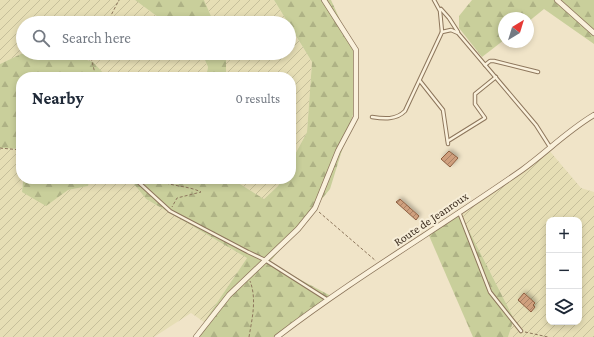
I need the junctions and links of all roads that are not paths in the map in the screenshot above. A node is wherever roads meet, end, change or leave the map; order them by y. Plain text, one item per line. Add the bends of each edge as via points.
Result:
1 (324, 0) edge
2 (434, 0) edge
3 (557, 0) edge
4 (439, 7) junction
5 (442, 32) junction
6 (458, 33) junction
7 (594, 33) edge
8 (485, 65) junction
9 (538, 72) dead end
10 (496, 77) junction
11 (420, 81) junction
12 (594, 115) edge
13 (372, 118) dead end
14 (550, 146) junction
15 (140, 184) edge
16 (459, 211) junction
17 (266, 260) junction
18 (329, 301) junction
19 (521, 331) road end
20 (196, 337) edge
21 (277, 337) edge

1 - 17 street via 356,50 356,117 338,151 315,208 298,229
2 - 4 lane
3 - 7 street
4 - 5 lane
4 - 6 lane via 450,18
5 - 6 lane via 451,30
5 - 11 lane
6 - 8 lane
8 - 9 lane via 494,61
8 - 10 lane
10 - 11 lane via 475,94 475,104 485,118 448,143 443,110
10 - 14 lane
11 - 13 lane via 412,100 401,115 389,119
12 - 14 street, Route de Jeanroux
14 - 16 street, Route de Jeanroux via 522,169
15 - 17 lane via 170,211
16 - 18 street, Route de Jeanroux
16 - 19 lane via 490,292
17 - 18 lane
17 - 20 street via 229,295
18 - 21 street, Route de Jeanroux

